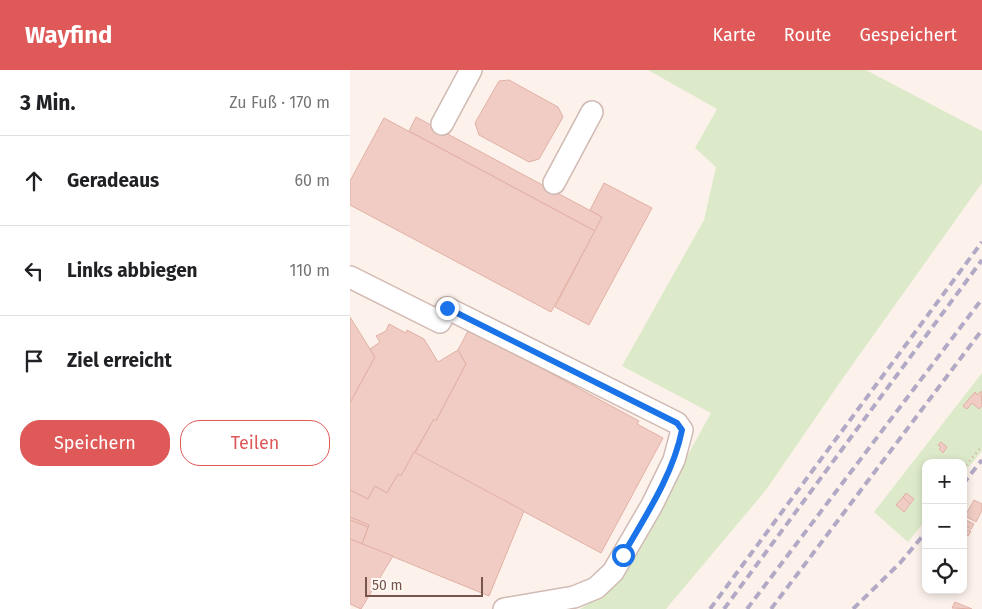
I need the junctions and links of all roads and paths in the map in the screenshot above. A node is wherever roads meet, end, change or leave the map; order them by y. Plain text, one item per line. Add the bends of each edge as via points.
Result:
1 (471, 70) edge
2 (592, 112) dead end
3 (442, 124) dead end
4 (554, 183) dead end
5 (350, 277) edge
6 (982, 446) edge
7 (967, 464) edge
8 (504, 609) edge

1 - 3 lane
2 - 4 lane
5 - 8 lane via 440,322 447,308 677,423 682,430 674,460 613,572 596,588 574,597
6 - 7 path

